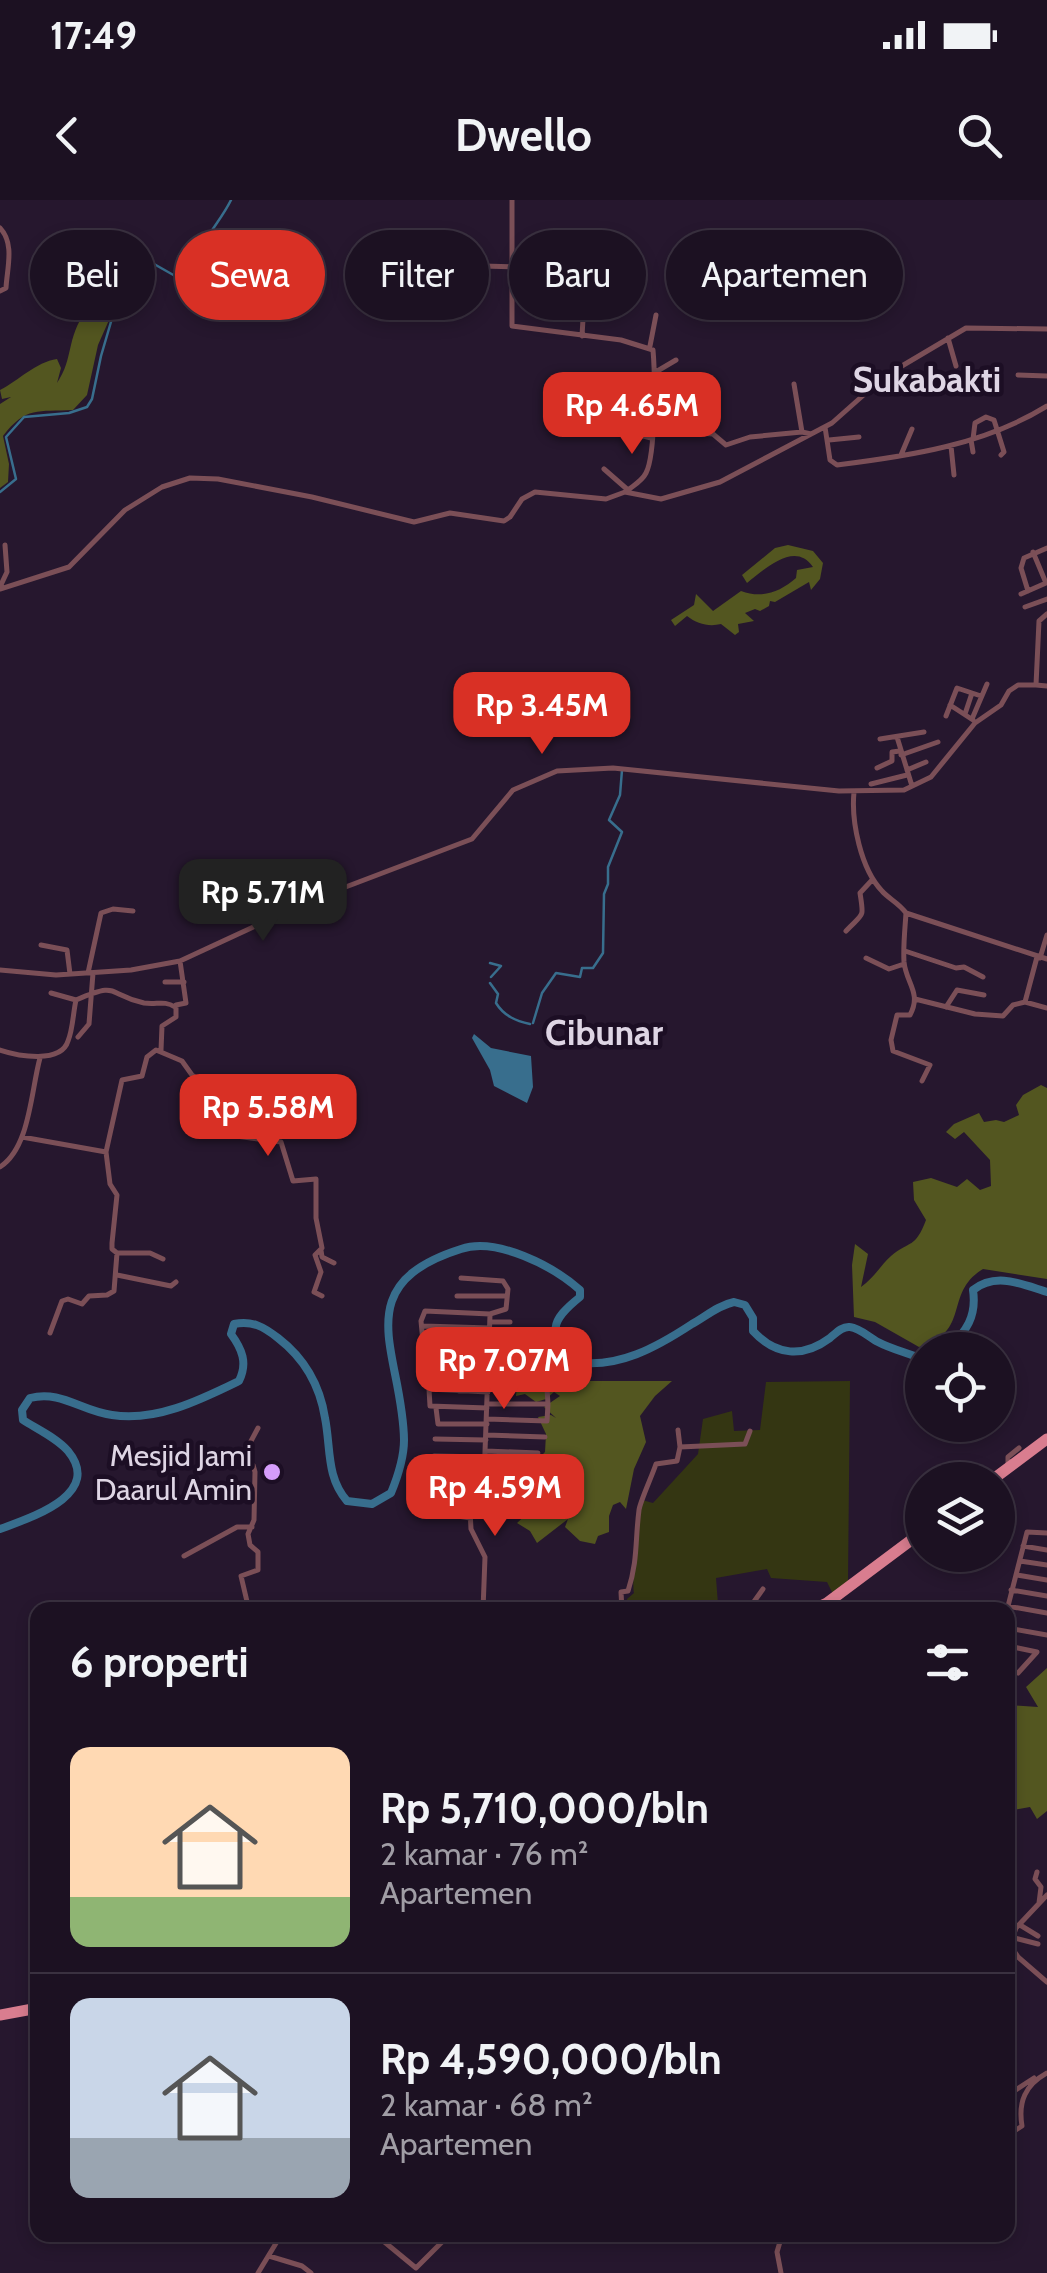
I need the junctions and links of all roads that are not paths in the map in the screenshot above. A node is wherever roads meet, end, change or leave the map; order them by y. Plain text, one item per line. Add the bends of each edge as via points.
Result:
1 (512, 200) edge
2 (0, 228) edge
3 (513, 230) edge
4 (0, 292) edge
5 (656, 316) dead end
6 (512, 320) edge
7 (583, 320) edge
8 (1047, 329) edge
9 (582, 336) junction
10 (948, 338) junction
11 (650, 346) junction
12 (676, 360) dead end
13 (956, 366) dead end
14 (654, 373) junction
15 (1018, 374) dead end
16 (1047, 376) edge
17 (794, 384) dead end
18 (630, 387) dead end
19 (655, 392) junction
20 (1047, 406) edge
21 (578, 419) dead end
22 (826, 426) junction
23 (912, 429) dead end
24 (998, 430) junction
25 (802, 432) junction
26 (651, 434) junction
27 (812, 434) junction
28 (859, 438) dead end
29 (829, 440) junction
30 (972, 440) junction
31 (951, 446) junction
32 (972, 452) dead end
33 (901, 454) junction
34 (1001, 455) dead end
35 (604, 469) dead end
36 (954, 475) dead end
37 (627, 491) junction
38 (6, 545) dead end
39 (1047, 548) edge
40 (1033, 552) junction
41 (1047, 562) edge
42 (1038, 565) junction
43 (1046, 581) edge
44 (0, 588) edge
45 (1047, 598) edge
46 (1025, 607) dead end
47 (1047, 614) edge
48 (1047, 622) edge
49 (1039, 623) junction
50 (1038, 635) junction
51 (1047, 635) edge
52 (1038, 648) junction
53 (1047, 649) edge
54 (1038, 661) junction
55 (1047, 661) edge
56 (1038, 674) junction
57 (1047, 674) edge
58 (987, 684) dead end
59 (1036, 684) junction
60 (1047, 686) edge
61 (973, 692) junction
62 (982, 696) junction
63 (950, 705) junction
64 (965, 714) junction
65 (946, 716) dead end
66 (973, 721) junction
67 (924, 732) dead end
68 (898, 737) junction
69 (880, 739) dead end
70 (938, 742) dead end
71 (883, 752) dead end
72 (892, 752) junction
73 (901, 753) junction
74 (926, 762) dead end
75 (877, 768) dead end
76 (907, 772) junction
77 (871, 784) dead end
78 (912, 786) junction
79 (854, 792) junction
80 (873, 879) junction
81 (133, 911) dead end
82 (906, 913) junction
83 (846, 931) dead end
84 (1047, 936) edge
85 (40, 945) dead end
86 (905, 950) junction
87 (866, 958) dead end
88 (1041, 958) edge
89 (180, 960) junction
90 (904, 964) junction
91 (0, 970) edge
92 (90, 973) junction
93 (70, 974) junction
94 (983, 977) dead end
95 (164, 982) dead end
96 (184, 982) junction
97 (93, 991) junction
98 (51, 993) dead end
99 (984, 994) dead end
100 (915, 999) junction
101 (76, 1000) junction
102 (1025, 1002) junction
103 (175, 1007) junction
104 (946, 1007) junction
105 (1047, 1008) edge
106 (78, 1037) dead end
107 (160, 1050) junction
108 (1, 1051) edge
109 (40, 1058) junction
110 (922, 1082) dead end
111 (22, 1137) junction
112 (106, 1152) junction
113 (0, 1167) edge
114 (322, 1250) junction
115 (117, 1253) junction
116 (163, 1259) dead end
117 (334, 1263) dead end
118 (116, 1275) junction
119 (461, 1278) dead end
120 (176, 1282) dead end
121 (322, 1296) dead end
122 (458, 1296) dead end
123 (507, 1296) junction
124 (490, 1314) junction
125 (510, 1322) dead end
126 (490, 1325) junction
127 (423, 1326) junction
128 (50, 1333) dead end
129 (510, 1338) dead end
130 (489, 1341) junction
131 (424, 1343) junction
132 (514, 1354) dead end
133 (489, 1358) junction
134 (424, 1360) junction
135 (461, 1360) junction
136 (488, 1369) junction
137 (425, 1375) junction
138 (460, 1375) junction
139 (520, 1387) junction
140 (488, 1388) junction
141 (429, 1389) junction
142 (460, 1390) junction
143 (548, 1404) junction
144 (487, 1406) junction
145 (436, 1408) junction
146 (487, 1422) junction
147 (258, 1428) dead end
148 (678, 1430) dead end
149 (750, 1431) dead end
150 (545, 1437) dead end
151 (486, 1438) junction
152 (435, 1439) dead end
153 (1047, 1439) edge
154 (680, 1447) junction
155 (1019, 1448) dead end
156 (538, 1453) dead end
157 (486, 1454) junction
158 (434, 1456) dead end
159 (1009, 1462) edge
160 (1015, 1463) edge
161 (543, 1469) dead end
162 (485, 1470) junction
163 (433, 1472) dead end
164 (451, 1473) junction
165 (468, 1474) junction
166 (431, 1484) dead end
167 (451, 1484) junction
168 (524, 1485) junction
169 (544, 1486) dead end
170 (451, 1501) junction
171 (513, 1501) dead end
172 (534, 1501) dead end
173 (430, 1502) dead end
174 (524, 1502) junction
175 (470, 1518) junction
176 (252, 1527) junction
177 (1047, 1533) edge
178 (905, 1546) edge
179 (1024, 1546) junction
180 (1047, 1550) edge
181 (184, 1556) dead end
182 (1020, 1561) junction
183 (1047, 1566) edge
184 (1017, 1575) junction
185 (1047, 1580) edge
186 (763, 1588) dead end
187 (1011, 1590) junction
188 (1047, 1596) edge
189 (247, 1602) edge
190 (483, 1602) edge
191 (622, 1602) edge
192 (753, 1602) edge
193 (829, 1602) edge
194 (1008, 1602) edge
195 (1015, 1609) edge
196 (1047, 1613) edge
197 (1015, 1629) edge
198 (1047, 1635) edge
199 (1015, 1647) edge
200 (1018, 1673) dead end
201 (1037, 1872) dead end
202 (1047, 1895) edge
203 (1039, 1906) junction
204 (1021, 1926) junction
205 (1015, 1935) edge
206 (1038, 1936) dead end
207 (1015, 1938) edge
208 (1038, 1944) dead end
209 (1015, 1954) edge
210 (1047, 1982) edge
211 (30, 2009) edge
212 (0, 2014) edge
213 (1047, 2072) edge
214 (1015, 2091) edge
215 (1015, 2130) edge
216 (277, 2242) edge
217 (384, 2242) edge
218 (442, 2242) edge
219 (780, 2242) edge
220 (269, 2256) junction
221 (258, 2273) edge
222 (311, 2273) edge
223 (781, 2273) edge

1 - 3 street
2 - 4 street via 9,244 6,288
5 - 11 street
6 - 9 street via 512,326
7 - 9 street
8 - 10 street via 970,328
9 - 11 street
10 - 13 street
10 - 22 street via 885,376
11 - 14 street
12 - 14 street
14 - 19 street
15 - 16 street
17 - 25 street
18 - 19 street
19 - 26 street
20 - 24 street
21 - 26 street
22 - 27 street
22 - 29 street
23 - 33 street
24 - 30 street
24 - 30 street via 986,417 973,425
24 - 34 street
25 - 26 street via 726,445 713,434
25 - 27 street
26 - 37 street via 647,473
27 - 37 street via 691,492 653,499
28 - 29 street
29 - 33 street via 834,465
30 - 31 street
30 - 32 street
31 - 33 street
31 - 36 street
35 - 37 street
37 - 44 street via 606,498 534,492 504,521 450,513 419,523 257,486 190,478 125,510 69,568
38 - 44 street via 8,572
39 - 40 street
40 - 42 street
40 - 43 street via 1021,568 1024,592
41 - 42 street
42 - 43 street
45 - 46 street
47 - 49 street
48 - 49 street
49 - 50 street
50 - 51 street
50 - 52 street
52 - 53 street
52 - 54 street
54 - 55 street
54 - 56 street
56 - 57 street
56 - 59 street
58 - 62 street
59 - 60 street
59 - 66 street via 1014,688 1001,705
61 - 62 street
61 - 63 street via 958,688
61 - 64 street
62 - 66 street
63 - 64 street
63 - 65 street
64 - 66 street
66 - 78 street via 931,776
67 - 68 street
68 - 69 street
68 - 73 street
70 - 73 street
71 - 72 street
72 - 73 street
72 - 75 street via 892,761
73 - 76 street
74 - 76 street
76 - 77 street
76 - 78 street
78 - 79 street
79 - 80 street via 853,823
79 - 89 street via 574,768 534,779 504,798 472,839 314,899
80 - 82 street
80 - 83 street via 860,892 862,917
81 - 92 street via 101,912
82 - 86 street
82 - 88 street
84 - 88 street
85 - 93 street via 67,950
86 - 90 street
86 - 94 street
87 - 90 street via 889,969
88 - 102 street
89 - 92 street
89 - 96 street
90 - 100 street
91 - 93 street
92 - 93 street
92 - 97 street
95 - 96 street
96 - 103 street via 186,1003
97 - 101 street
97 - 103 street
97 - 106 street via 89,1024
98 - 101 street
99 - 104 street via 957,990
100 - 104 street
100 - 110 street via 910,1016 897,1015 891,1042 893,1051 930,1065
101 - 109 street via 68,1046
102 - 104 street via 998,1016
102 - 105 street
103 - 107 street via 176,1017 162,1026
107 - 112 street via 148,1054 142,1076 122,1080
107 - 114 street via 214,1091 221,1108 216,1128 281,1142 293,1181 316,1179
108 - 109 street
109 - 111 street
111 - 112 street
111 - 113 street
112 - 115 street via 117,1196
114 - 117 street via 322,1258
114 - 121 street via 315,1255 321,1272 314,1292
115 - 116 street
115 - 118 street
118 - 120 street
118 - 128 street via 107,1296 89,1296 82,1304 62,1301
119 - 123 street via 504,1281
122 - 123 street
123 - 124 street via 504,1312
124 - 126 street
124 - 127 street via 425,1311
125 - 126 street
126 - 127 street
126 - 130 street
127 - 131 street
129 - 130 street
130 - 131 street
130 - 133 street
131 - 134 street
132 - 133 street
133 - 135 street
133 - 136 street
134 - 135 street
134 - 137 street
135 - 138 street
136 - 139 street via 520,1372
136 - 140 street
137 - 138 street
137 - 141 street
138 - 142 street
139 - 140 street
139 - 143 street via 547,1389
140 - 142 street
140 - 144 street
141 - 142 street
141 - 145 street
143 - 144 street
143 - 146 street via 547,1420
144 - 145 street
144 - 146 street
145 - 146 street via 438,1424
146 - 151 street
147 - 176 street via 241,1460 255,1472
148 - 154 street
149 - 154 street via 745,1444
150 - 151 street
151 - 152 street
151 - 157 street
153 - 160 main road
154 - 191 street via 676,1462 655,1466 639,1506 634,1575
155 - 159 street
156 - 157 street
157 - 158 street
157 - 162 street
161 - 162 street
162 - 165 street
162 - 168 street via 488,1484
163 - 164 street
164 - 165 street
164 - 167 street
165 - 175 street
166 - 167 street
167 - 170 street
168 - 169 street
168 - 174 street
170 - 173 street
170 - 175 street via 452,1517
171 - 174 street
172 - 174 street
175 - 190 street via 484,1557
176 - 181 street via 240,1526
176 - 189 street via 248,1542 258,1552 258,1570 241,1576
177 - 179 street via 1028,1530
178 - 193 main road
179 - 180 street
179 - 182 street
182 - 183 street
182 - 184 street
184 - 185 street
184 - 187 street
186 - 192 street
187 - 188 street
187 - 194 street
195 - 196 street
197 - 198 street
199 - 200 street via 1036,1652
201 - 203 street
202 - 203 street
203 - 204 street
204 - 205 street
204 - 206 street
207 - 208 street
209 - 210 street
211 - 212 main road
213 - 214 street
213 - 215 street via 1024,2093 1022,2126
216 - 220 street
217 - 218 street via 416,2268
219 - 223 street
220 - 221 street
220 - 222 street

